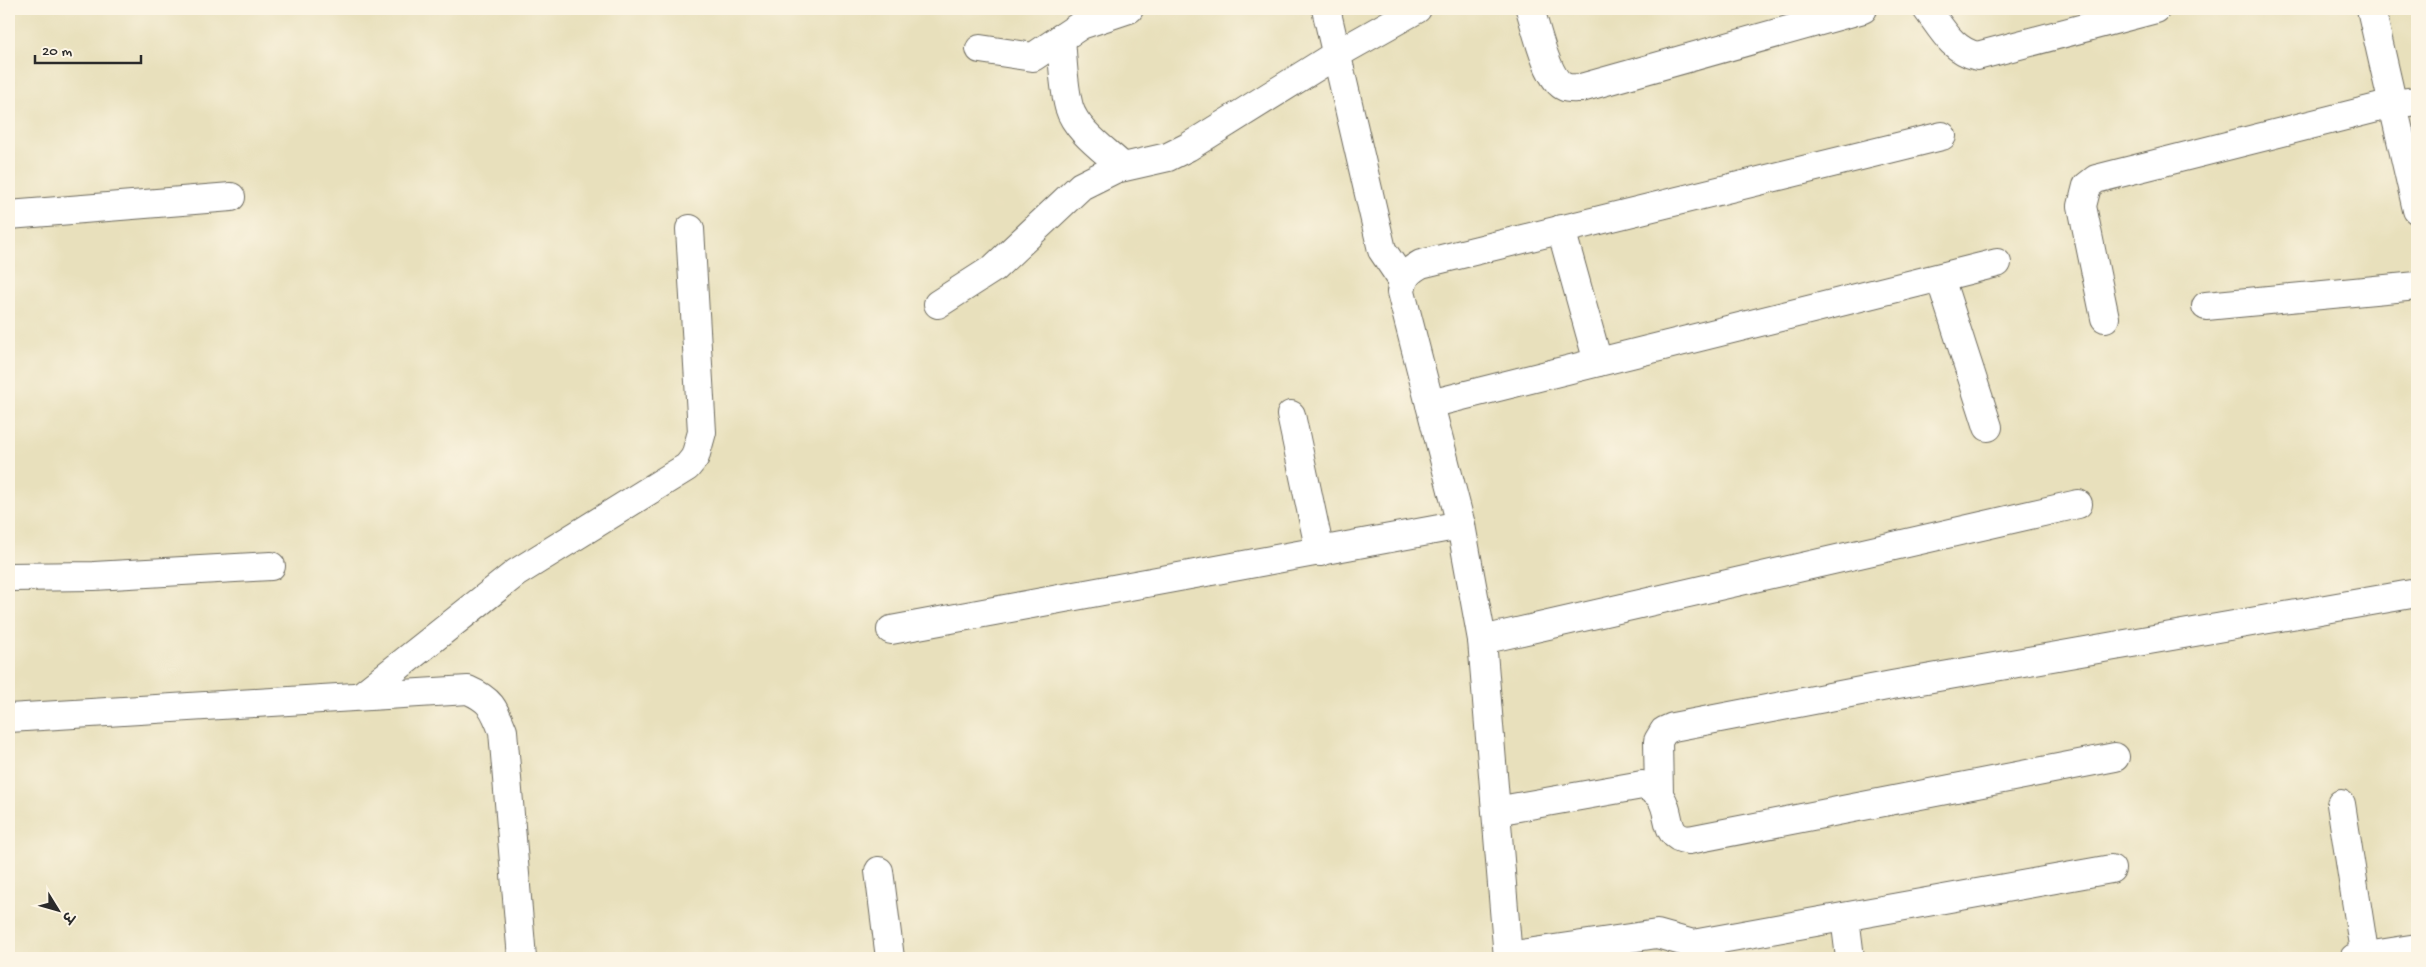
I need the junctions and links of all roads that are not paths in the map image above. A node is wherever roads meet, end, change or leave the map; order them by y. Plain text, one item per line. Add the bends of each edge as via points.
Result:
1 (1129, 9) edge
2 (1417, 9) edge
3 (1530, 9) edge
4 (1927, 9) edge
5 (2156, 9) edge
6 (2371, 9) edge
7 (1321, 11) edge
8 (1847, 11) edge
9 (1060, 38) junction
10 (980, 49) dead end
11 (1337, 54) junction
12 (2405, 102) edge
13 (1942, 136) dead end
14 (1123, 167) junction
15 (232, 197) dead end
16 (2417, 210) edge
17 (9, 215) edge
18 (690, 229) dead end
19 (1561, 229) junction
20 (1997, 263) dead end
21 (1940, 278) junction
22 (1403, 281) junction
23 (2417, 286) edge
24 (938, 304) dead end
25 (2206, 306) dead end
26 (2105, 318) dead end
27 (1598, 362) junction
28 (1430, 404) junction
29 (1291, 415) dead end
30 (1988, 427) dead end
31 (2078, 504) dead end
32 (1462, 526) junction
33 (1320, 552) junction
34 (271, 566) dead end
35 (9, 577) edge
36 (2417, 593) edge
37 (891, 630) dead end
38 (1482, 640) junction
39 (361, 696) junction
40 (9, 718) edge
41 (2115, 757) dead end
42 (1659, 794) junction
43 (2341, 804) dead end
44 (1496, 811) junction
45 (2111, 869) dead end
46 (879, 871) dead end
47 (1845, 917) junction
48 (2417, 948) edge
49 (1508, 957) edge
50 (522, 958) edge
51 (890, 958) edge
52 (1850, 958) edge
53 (2362, 958) edge

1 - 9 street via 1081,25
2 - 11 street
3 - 8 street via 1556,80 1565,87 1581,88
4 - 5 street via 1955,46 1978,56
6 - 12 street
7 - 11 street
9 - 10 street via 1033,57
9 - 14 street via 1069,108 1085,132
11 - 14 street via 1188,147 1168,157
11 - 22 street via 1382,250
12 - 16 street
12 - 26 street via 2096,179 2087,186 2082,206
13 - 19 street
14 - 24 street via 1097,176 1081,186 994,268
15 - 17 street
18 - 39 street via 702,432 695,457 687,467 516,574
19 - 22 street via 1421,264 1410,270
19 - 27 street
20 - 21 street
21 - 27 street
21 - 30 street
22 - 28 street via 1401,292
23 - 25 street
27 - 28 street
28 - 32 street
29 - 33 street
31 - 38 street
32 - 33 street
32 - 38 street
33 - 37 street
34 - 35 street via 94,576
36 - 42 street via 1892,685 1673,727 1664,731 1658,741
38 - 44 street
39 - 40 street
39 - 50 street via 468,690 485,697 495,710 502,731
41 - 42 street via 1689,840 1672,834
42 - 44 street via 1655,789 1642,785
43 - 53 street
44 - 49 street
45 - 47 street
46 - 51 street
47 - 49 street via 1693,944 1657,934
47 - 52 street
48 - 53 street

